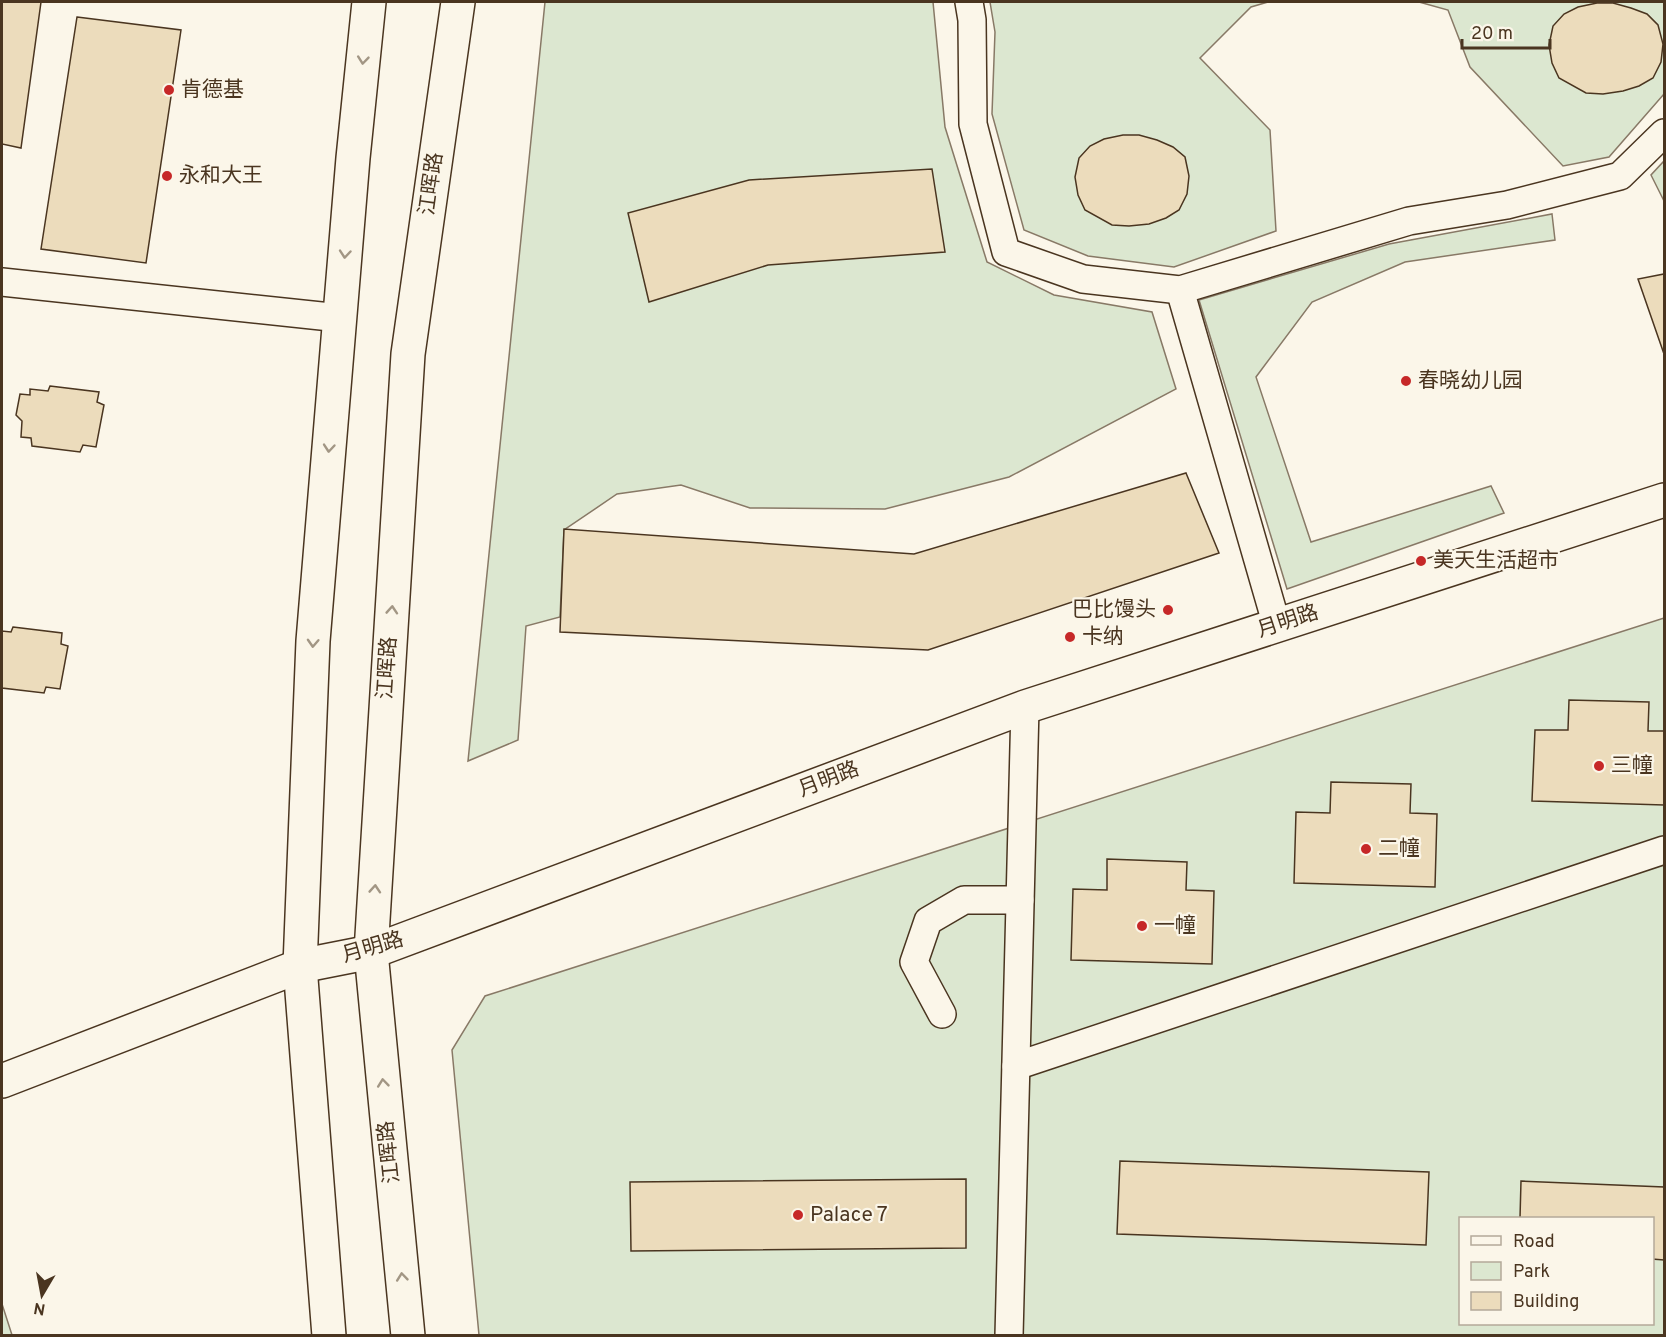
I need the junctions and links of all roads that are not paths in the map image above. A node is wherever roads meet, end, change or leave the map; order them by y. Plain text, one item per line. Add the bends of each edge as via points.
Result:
1 (369, 2) edge
2 (458, 2) edge
3 (969, 2) edge
4 (1665, 132) edge
5 (2, 282) edge
6 (1180, 290) junction
7 (340, 318) junction
8 (1665, 500) edge
9 (1277, 626) junction
10 (1025, 707) junction
11 (1665, 850) edge
12 (1020, 900) junction
13 (371, 952) junction
14 (300, 966) junction
15 (942, 1014) dead end
16 (1016, 1066) junction
17 (2, 1081) edge
18 (329, 1335) edge
19 (408, 1335) edge
20 (1008, 1335) edge

1 -> 7 main road
13 -> 2 main road, 江晖路 via 408,354
3 - 6 street via 973,124 1006,252 1083,279
4 - 6 street via 1620,176 1507,205 1409,221
5 - 7 street
6 - 9 street
7 -> 14 main road via 313,641
8 - 9 main road, 月明路
9 - 10 main road, 月明路
10 - 12 street
10 - 13 main road, 月明路
11 - 16 street
12 - 15 street via 964,900 928,921 914,962
12 - 16 street
13 - 14 main road, 月明路
19 -> 13 main road, 江晖路
14 - 17 main road, 月明路
14 - 18 main road
16 - 20 street

